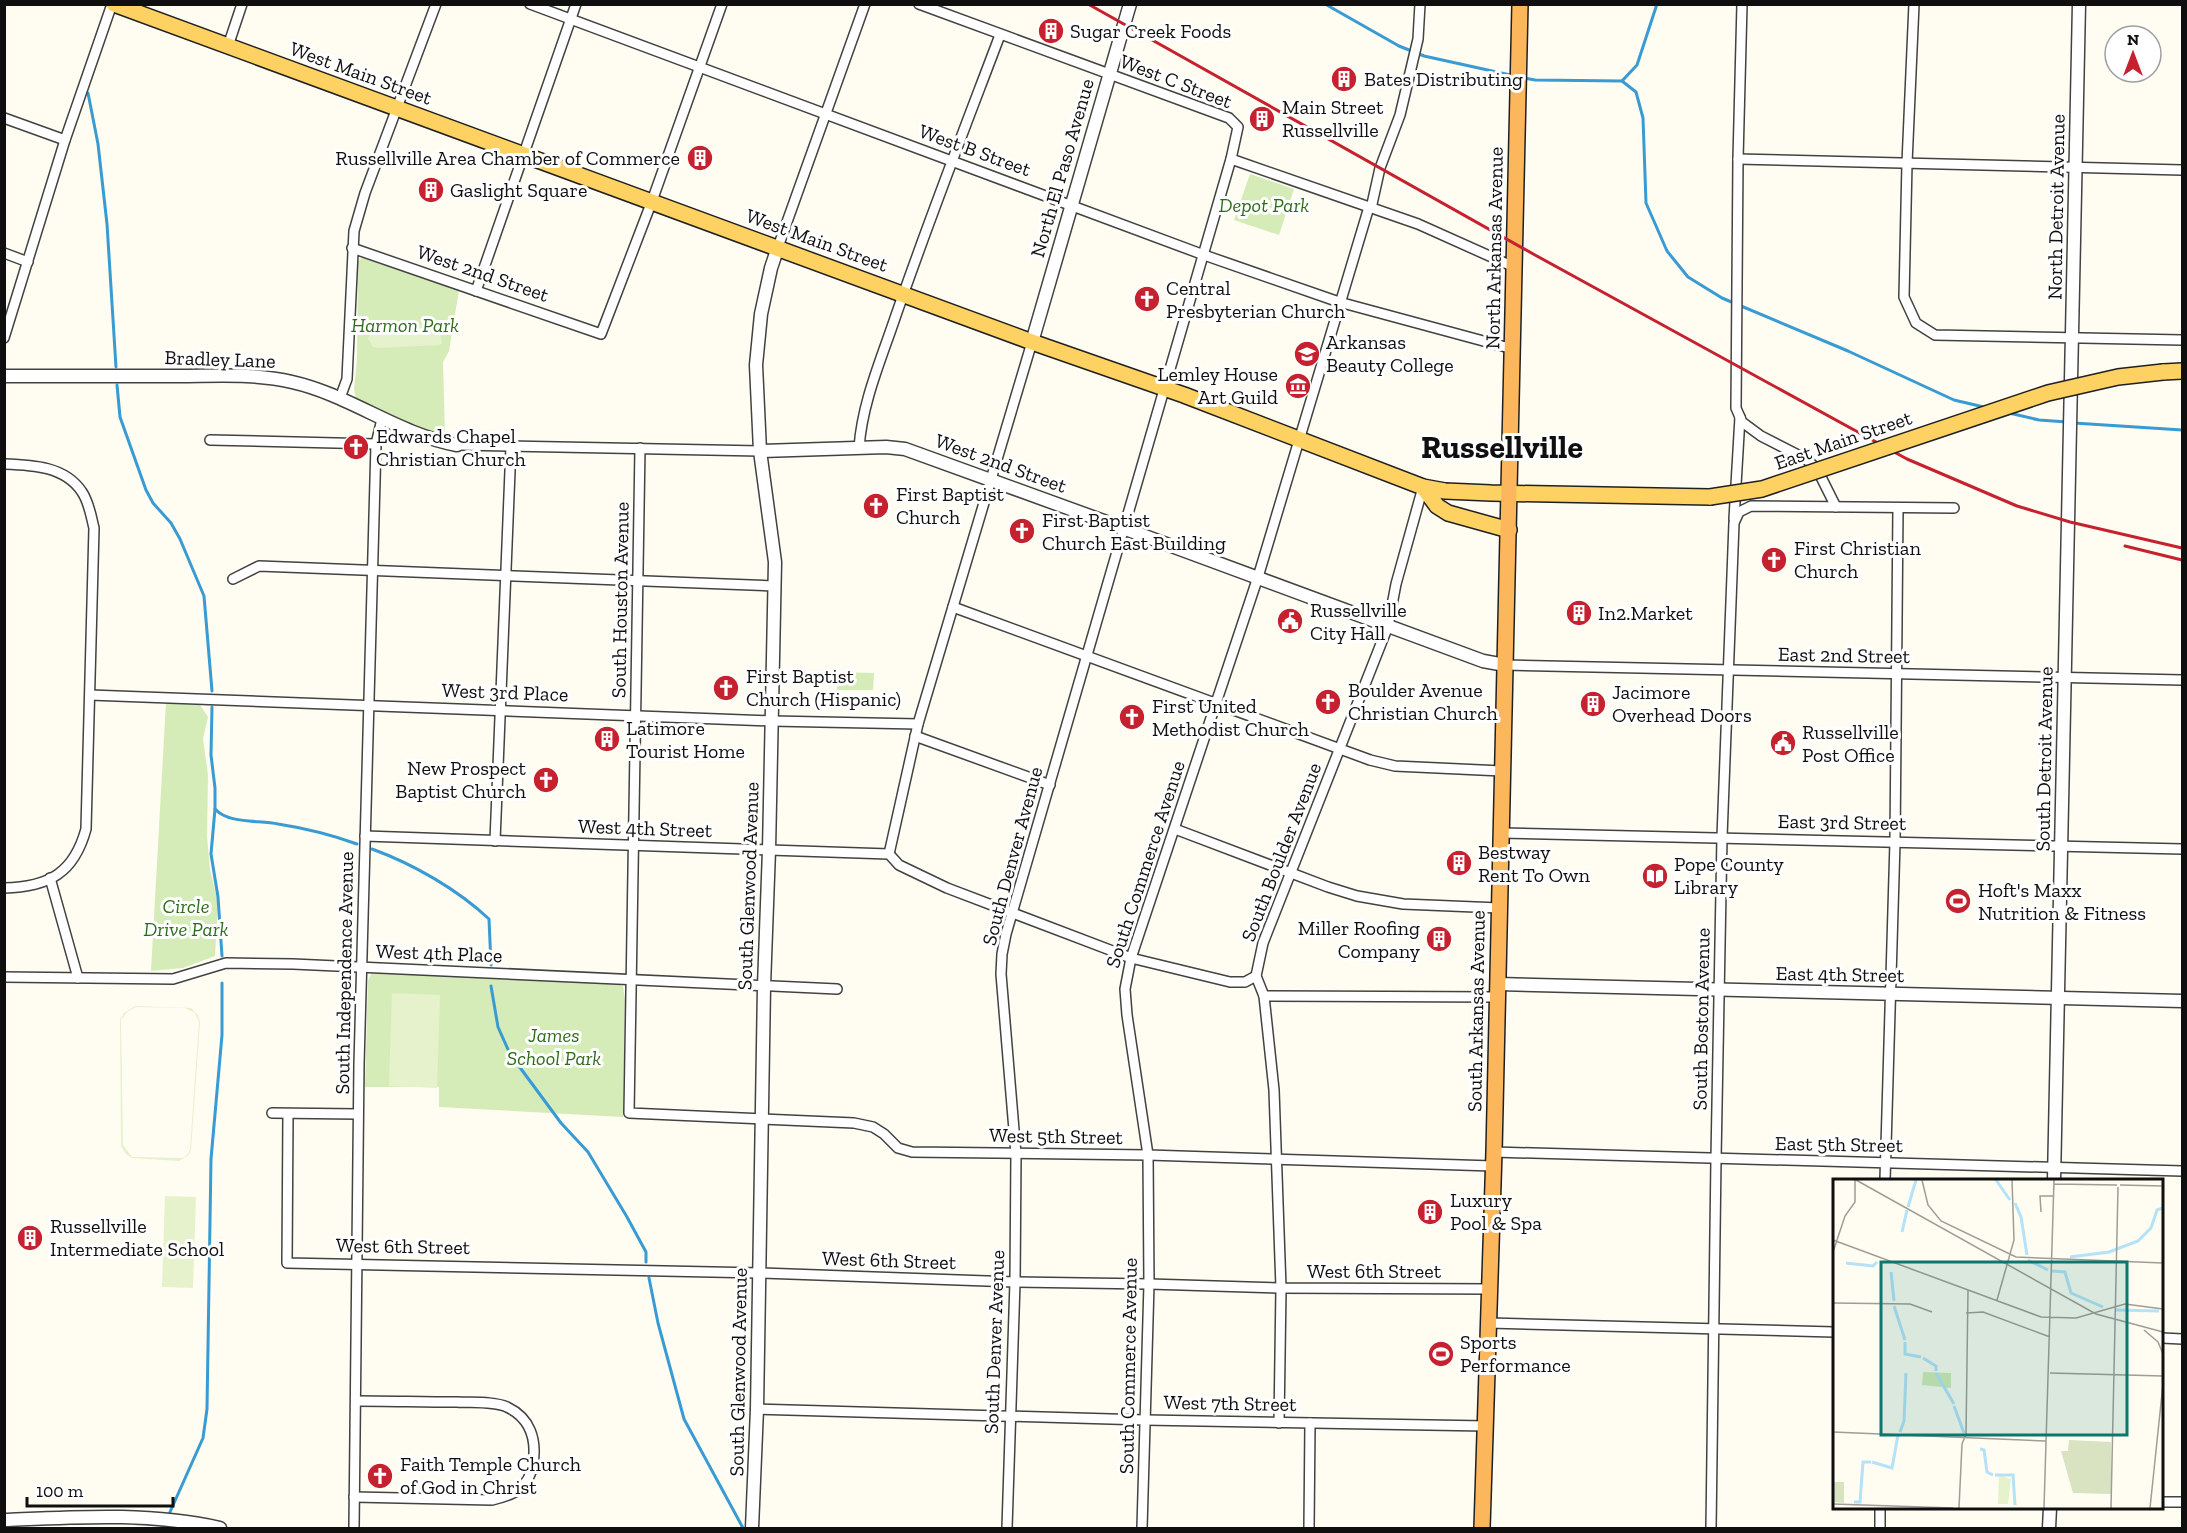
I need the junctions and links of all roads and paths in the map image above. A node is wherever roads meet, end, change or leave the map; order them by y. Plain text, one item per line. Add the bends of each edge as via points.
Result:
1 (113, 4) edge
2 (243, 4) edge
3 (436, 4) edge
4 (530, 4) edge
5 (576, 4) edge
6 (722, 4) edge
7 (865, 4) edge
8 (919, 4) edge
9 (1130, 4) edge
10 (1420, 4) edge
11 (1520, 4) edge
12 (1742, 4) edge
13 (1914, 4) edge
14 (2079, 4) edge
15 (571, 19) junction
16 (1000, 35) junction
17 (228, 46) junction
18 (699, 67) junction
19 (1110, 75) junction
20 (398, 109) junction
21 (825, 115) junction
22 (4, 118) edge
23 (65, 140) junction
24 (524, 154) junction
25 (1232, 159) junction
26 (1738, 159) junction
27 (952, 160) junction
28 (1907, 163) junction
29 (2077, 167) junction
30 (2182, 170) edge
31 (652, 201) junction
32 (1071, 205) junction
33 (1369, 207) junction
34 (778, 247) junction
35 (352, 248) junction
36 (4, 253) edge
37 (1204, 255) junction
38 (28, 262) junction
39 (1514, 267) junction
40 (476, 291) junction
41 (903, 294) junction
42 (1339, 302) junction
43 (2072, 337) junction
44 (4, 338) edge
45 (2182, 340) edge
46 (1032, 342) junction
47 (1513, 349) junction
48 (2182, 371) edge
49 (4, 376) edge
50 (1164, 388) junction
51 (340, 398) junction
52 (2070, 410) joint
53 (1740, 417) junction
54 (382, 419) junction
55 (210, 440) dead end
56 (1298, 440) junction
57 (376, 444) junction
58 (457, 445) joint
59 (511, 446) junction
60 (640, 448) junction
61 (859, 448) junction
62 (760, 451) junction
63 (4, 464) edge
64 (990, 481) junction
65 (1424, 487) junction
66 (1510, 493) junction
67 (1836, 507) junction
68 (1898, 508) junction
69 (1954, 508) dead end
70 (1734, 523) junction
71 (1124, 528) junction
72 (1509, 530) junction
73 (372, 571) junction
74 (505, 577) junction
75 (1258, 577) junction
76 (232, 579) dead end
77 (639, 581) junction
78 (775, 586) junction
79 (953, 607) junction
80 (1388, 626) junction
81 (1088, 656) junction
82 (1505, 665) junction
83 (1728, 670) junction
84 (1896, 674) junction
85 (2065, 678) junction
86 (2182, 680) edge
87 (90, 694) junction
88 (1215, 703) junction
89 (369, 704) junction
90 (501, 710) junction
91 (636, 715) junction
92 (772, 721) junction
93 (918, 724) junction
94 (915, 736) junction
95 (1340, 750) junction
96 (1502, 771) junction
97 (1050, 785) junction
98 (1175, 829) junction
99 (1501, 833) junction
100 (365, 836) junction
101 (1722, 837) junction
102 (495, 841) junction
103 (1894, 842) junction
104 (634, 845) junction
105 (2062, 845) junction
106 (2182, 849) edge
107 (770, 850) junction
108 (889, 854) junction
109 (1291, 873) junction
110 (50, 878) junction
111 (4, 888) edge
112 (1499, 908) junction
113 (1013, 913) junction
114 (1131, 958) junction
115 (361, 968) junction
116 (1256, 976) junction
117 (4, 977) edge
118 (78, 978) junction
119 (632, 979) junction
120 (764, 986) junction
121 (837, 989) dead end
122 (1720, 990) junction
123 (1497, 991) junction
124 (1891, 994) junction
125 (1263, 996) junction
126 (2059, 998) junction
127 (2182, 1001) edge
128 (272, 1113) dead end
129 (629, 1113) joint
130 (288, 1114) junction
131 (358, 1114) junction
132 (763, 1119) junction
133 (1016, 1154) junction
134 (1148, 1155) junction
135 (1275, 1159) junction
136 (1493, 1159) junction
137 (1716, 1159) junction
138 (1886, 1163) junction
139 (2055, 1167) junction
140 (2182, 1171) edge
141 (1885, 1179) edge
142 (2054, 1179) edge
143 (357, 1263) junction
144 (760, 1273) junction
145 (1015, 1282) junction
146 (1149, 1284) junction
147 (1281, 1288) junction
148 (1490, 1289) junction
149 (1489, 1323) junction
150 (1715, 1330) junction
151 (1833, 1332) edge
152 (2163, 1338) edge
153 (2182, 1339) edge
154 (356, 1401) junction
155 (757, 1409) junction
156 (1010, 1416) junction
157 (1145, 1420) junction
158 (1279, 1423) junction
159 (1310, 1423) junction
160 (1486, 1426) junction
161 (354, 1497) junction
162 (2163, 1502) edge
163 (2182, 1502) edge
164 (1880, 1509) edge
165 (2050, 1509) edge
166 (4, 1520) edge
167 (220, 1528) edge
168 (354, 1528) edge
169 (752, 1528) edge
170 (1007, 1528) edge
171 (1142, 1528) edge
172 (1309, 1528) edge
173 (1482, 1528) edge
174 (1712, 1528) edge
175 (1880, 1528) edge
176 (2049, 1528) edge

1 - 17 main road, West Main Street
1 - 23 street
2 - 17 street
3 - 20 street
4 - 15 street, West B Street
5 - 15 street
6 - 18 street
7 - 21 street
8 - 16 street, West C Street
9 - 19 street, North El Paso Avenue
10 - 33 street, South Commerce Avenue via 1418,39 1400,115
11 - 39 highway, North Arkansas Avenue
12 - 26 street
13 - 28 street
14 - 29 street, North Detroit Avenue
15 - 18 street, West B Street
15 - 24 street
16 - 19 street, West C Street
16 - 27 street
17 - 20 main road, West Main Street
18 - 21 street, West B Street
18 - 31 street
19 - 25 street, West C Street via 1228,118 1238,127
19 - 32 street, North El Paso Avenue
20 - 24 main road, West Main Street
20 - 35 street via 358,212
21 - 27 street, West B Street
21 - 34 street
22 - 23 street
23 - 38 street
24 - 31 main road, West Main Street
24 - 40 street
25 - 33 street
25 - 37 street, South Denver Avenue
26 - 28 street
26 - 53 street via 1736,408
27 - 32 street, West B Street
27 - 41 street
28 - 29 street
28 - 43 street via 1904,297 1916,323 1935,335
29 - 30 street
29 - 43 street, North Detroit Avenue
31 - 34 main road, West Main Street
31 - 40 street, West 2nd Street via 601,334
32 - 37 street, West B Street
32 - 46 street, North El Paso Avenue
33 - 39 street via 1418,224
33 - 42 street, South Commerce Avenue
34 - 41 main road, West Main Street
34 - 62 street, South Glenwood Avenue via 761,314 756,365
35 - 40 street, West 2nd Street
35 - 51 street via 347,379
36 - 38 street
37 - 42 street, West B Street
37 - 50 street, South Denver Avenue
38 - 44 street
39 - 47 highway, North Arkansas Avenue
41 - 46 main road, West Main Street
41 - 61 street via 870,391
42 - 47 street, West B Street
42 - 56 street, South Commerce Avenue
43 - 45 street
43 - 52 street, North Detroit Avenue
46 - 50 main road, West Main Street
46 - 64 street
47 - 66 highway, North Arkansas Avenue
48 - 66 main road, East Main Street, bridge via 2118,377 2048,393 1773,486 1735,495
49 - 51 street, Bradley Lane via 259,377 310,386
50 - 56 main road, West Main Street
50 - 71 street, South Denver Avenue
51 - 54 street, Bradley Lane
52 - 85 street, South Detroit Avenue
53 - 67 street via 1761,436 1806,459 1817,469
53 - 70 street
54 - 57 street, South Independence Avenue
54 - 58 street, Bradley Lane via 420,436
55 - 57 street
56 - 65 main road, West Main Street
56 - 75 street, South Commerce Avenue
57 - 73 street, South Independence Avenue
58 - 59 street, West 2nd Street
59 - 60 street, West 2nd Street
59 - 74 street
60 - 62 street, West 2nd Street
60 - 77 street, South Houston Avenue
61 - 62 street, West 2nd Street
61 - 64 street, West 2nd Street via 905,449
62 - 78 street, South Glenwood Avenue
63 - 87 street via 54,470 83,492 90,510 94,528
64 - 71 street, West 2nd Street
64 - 79 street
65 - 66 main road, West Main Street
65 - 72 main road via 1437,506 1448,513
65 - 80 street, South Boulder Avenue
66 - 72 highway, South Arkansas Avenue
67 - 68 street
67 - 70 street, South Boston Avenue via 1750,506 1738,512
68 - 69 street
68 - 84 street
70 - 83 street, South Boston Avenue
71 - 75 street, West 2nd Street
71 - 81 street, South Denver Avenue
72 - 82 highway, South Arkansas Avenue
73 - 74 street
73 - 76 street via 259,566
73 - 89 street, South Independence Avenue
74 - 77 street
74 - 90 street
75 - 80 street, West 2nd Street
75 - 88 street, South Commerce Avenue
77 - 78 street
77 - 91 street, South Houston Avenue
78 - 92 street, South Glenwood Avenue
79 - 81 street
79 - 93 street
80 - 82 street, West 2nd Street via 1483,661
80 - 95 street, South Boulder Avenue
81 - 88 street
81 - 97 street, South Denver Avenue
82 - 83 street, East 2nd Street
82 - 96 highway, South Arkansas Avenue
83 - 84 street, East 2nd Street
83 - 101 street, South Boston Avenue
84 - 85 street, East 2nd Street
84 - 103 street
85 - 86 street, East 2nd Street
85 - 105 street, South Detroit Avenue
87 - 89 street, West 3rd Place
87 - 110 street via 86,829 73,862
88 - 95 street
88 - 98 street, South Commerce Avenue
89 - 90 street, West 3rd Place
89 - 100 street, South Independence Avenue
90 - 91 street, West 3rd Place
90 - 102 street
91 - 92 street, West 3rd Place
91 - 104 street, South Houston Avenue
92 - 93 street, West 3rd Place
92 - 107 street, South Glenwood Avenue
93 - 94 street
94 - 97 street
94 - 108 street
95 - 96 street via 1395,766
95 - 109 street, South Boulder Avenue
96 - 99 highway, South Arkansas Avenue
97 - 113 street, South Denver Avenue
98 - 109 street
98 - 114 street, South Commerce Avenue
99 - 101 street, East 3rd Street
99 - 112 highway, South Arkansas Avenue
100 - 102 street, West 4th Street
100 - 115 street, South Independence Avenue
101 - 103 street, East 3rd Street
101 - 122 street, South Boston Avenue
102 - 104 street, West 4th Street
103 - 105 street, East 3rd Street
103 - 124 street
104 - 107 street, West 4th Street
104 - 119 street, South Houston Avenue
105 - 106 street, East 3rd Street
105 - 126 street, South Detroit Avenue
107 - 108 street, West 4th Street
107 - 120 street, South Glenwood Avenue
108 - 113 street via 899,865 947,888
109 - 112 street via 1357,896 1403,904
109 - 116 street, South Boulder Avenue via 1263,943
110 - 111 street
110 - 118 street
112 - 123 highway, South Arkansas Avenue
113 - 114 street
113 - 133 street, South Denver Avenue via 1001,974
114 - 116 street via 1230,982 1245,982
114 - 134 street, South Commerce Avenue via 1125,989 1127,1015
115 - 118 street, West 4th Place via 226,963 173,980
115 - 119 street, West 4th Place
115 - 131 street, South Independence Avenue
116 - 125 street
117 - 118 street, West 4th Place
119 - 120 street, West 4th Place
119 - 129 street, South Houston Avenue
120 - 121 street, West 4th Place
120 - 132 street, South Glenwood Avenue
122 - 123 street, East 4th Street
122 - 124 street, East 4th Street
122 - 137 street, South Boston Avenue
123 - 125 street
123 - 136 highway, South Arkansas Avenue
124 - 126 street, East 4th Street
124 - 138 street
125 - 135 street via 1274,1090
126 - 127 street, East 4th Street
126 - 139 street, South Detroit Avenue
128 - 130 street
129 - 132 street, West 5th Street
130 - 131 street
130 - 143 street, West 6th Street via 287,1263
131 - 143 street, South Independence Avenue
132 - 133 street, West 5th Street via 873,1127 898,1148 912,1152
132 - 144 street, South Glenwood Avenue
133 - 134 street, West 5th Street
133 - 145 street, South Denver Avenue
134 - 135 street, West 5th Street
134 - 146 street, South Commerce Avenue
135 - 136 street, West 5th Street
135 - 147 street
136 - 137 street, East 5th Street
136 - 148 highway, South Arkansas Avenue
137 - 138 street, East 5th Street
137 - 150 street, South Boston Avenue
138 - 139 street, East 5th Street
138 - 141 street
139 - 140 street, East 5th Street
139 - 142 street, South Detroit Avenue
143 - 144 street, West 6th Street
143 - 154 street, South Independence Avenue
144 - 145 street, West 6th Street
144 - 155 street, South Glenwood Avenue
145 - 146 street, West 6th Street
145 - 156 street, South Denver Avenue
146 - 147 street, West 6th Street
146 - 157 street, South Commerce Avenue
147 - 148 street, West 6th Street
147 - 158 street
148 - 149 highway, South Arkansas Avenue
149 - 150 street
149 - 160 highway, South Arkansas Avenue
150 - 151 street
150 - 174 street, South Boston Avenue
152 - 153 street
154 - 161 street, South Independence Avenue
154 - 161 street via 505,1406 526,1421 533,1433 535,1451 527,1482 506,1497
155 - 156 street, West 7th Street
155 - 169 street, South Glenwood Avenue
156 - 157 street, West 7th Street
156 - 170 street, South Denver Avenue
157 - 158 street, West 7th Street
157 - 171 street, South Commerce Avenue
158 - 159 street, West 7th Street
159 - 160 street, West 7th Street
159 - 172 street
160 - 173 highway, South Arkansas Avenue
161 - 168 street, South Independence Avenue
162 - 163 street
164 - 175 street
165 - 176 street
166 - 167 street via 158,1519

